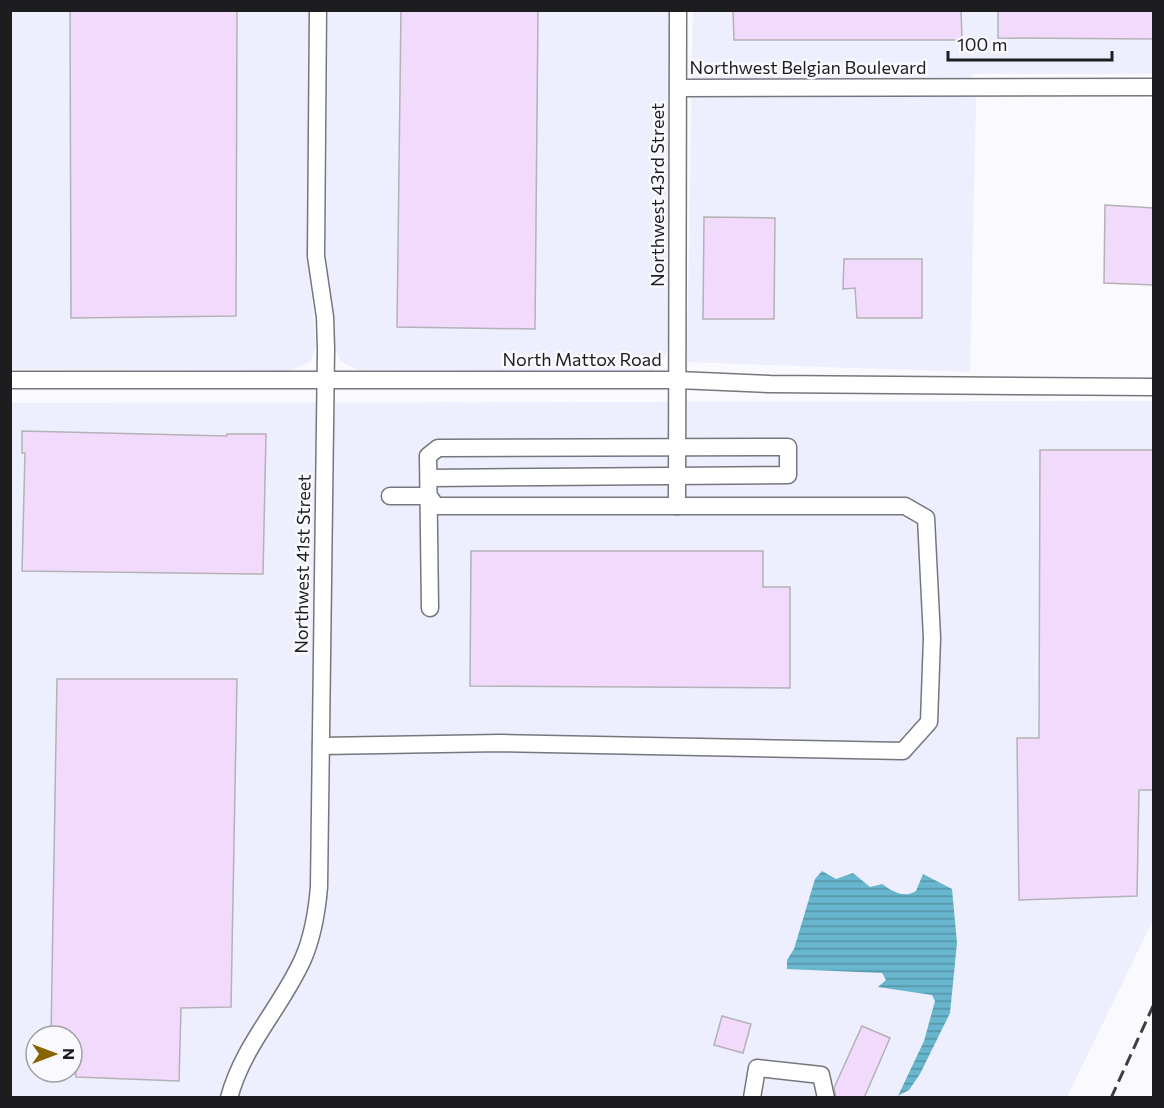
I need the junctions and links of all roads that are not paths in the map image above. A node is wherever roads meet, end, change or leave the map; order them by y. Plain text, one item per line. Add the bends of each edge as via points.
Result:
1 (318, 10) edge
2 (678, 10) edge
3 (1154, 87) edge
4 (678, 88) junction
5 (10, 380) edge
6 (324, 380) junction
7 (678, 380) junction
8 (1154, 387) edge
9 (677, 447) junction
10 (677, 476) junction
11 (429, 478) junction
12 (390, 496) dead end
13 (429, 496) junction
14 (676, 506) junction
15 (430, 608) dead end
16 (321, 746) junction
17 (228, 1098) edge
18 (752, 1098) edge
19 (826, 1098) edge

1 - 6 street, Northwest 41st Street via 316,256 325,317
2 - 4 street, Northwest 43rd Street
3 - 4 street, Northwest Belgian Boulevard
4 - 7 street, Northwest 43rd Street
5 - 6 street, North Mattox Road
6 - 7 street, North Mattox Road
6 - 16 street, Northwest 41st Street
7 - 8 street, North Mattox Road
7 - 9 street, Northwest 43rd Street
9 - 10 street, Northwest 43rd Street
9 - 10 street via 788,447 788,475
9 - 11 street via 438,448 428,456
10 - 11 street
10 - 14 street, Northwest 43rd Street
11 - 13 street
12 - 13 street
13 - 14 street via 436,506
13 - 15 street
14 - 16 street via 905,506 927,518 932,638 929,722 903,751 501,743
16 - 17 street, Northwest 41st Street via 319,887 311,934 290,984 247,1049
18 - 19 street via 757,1068 821,1076

